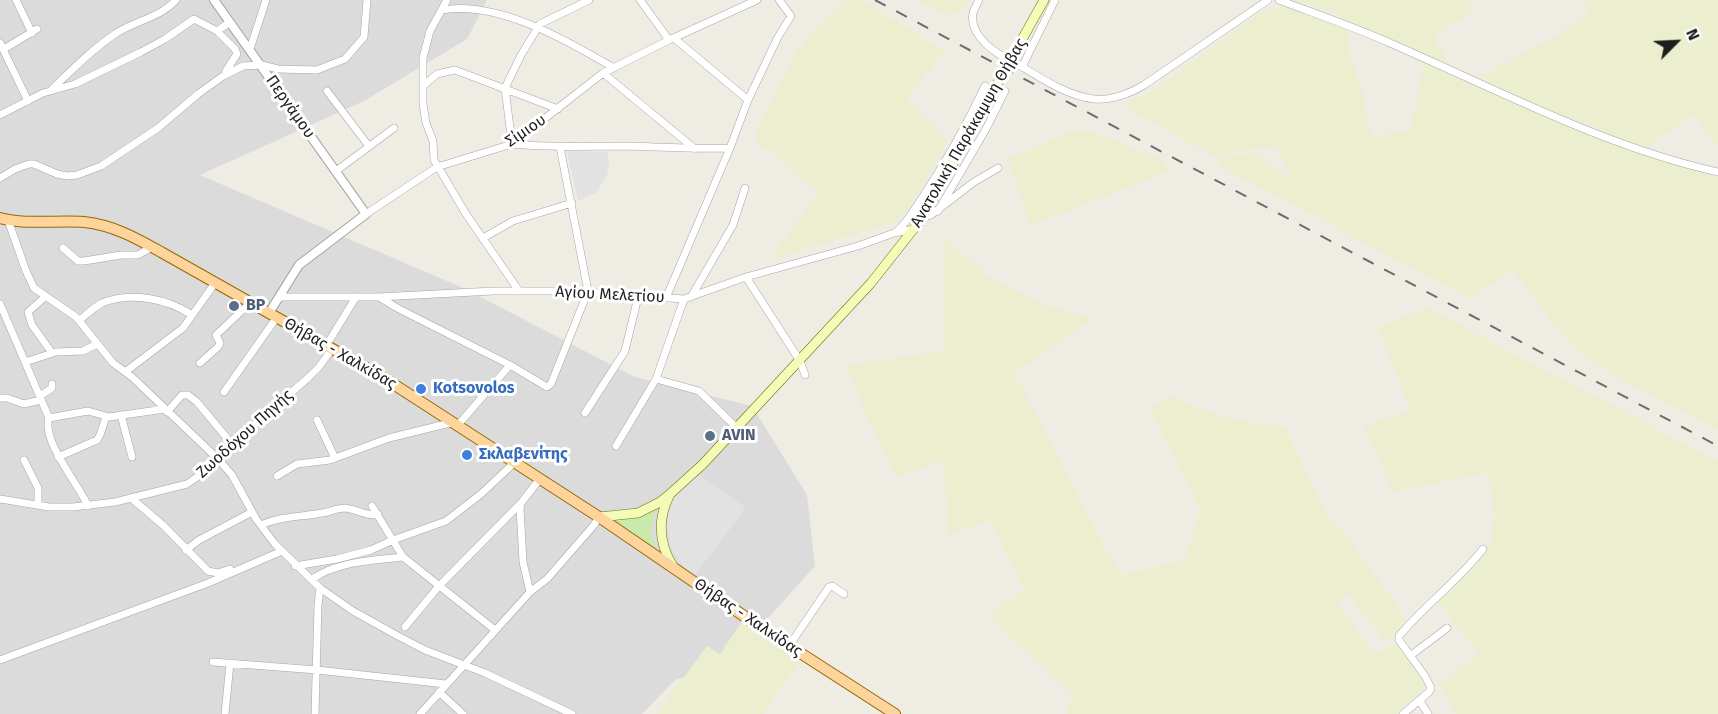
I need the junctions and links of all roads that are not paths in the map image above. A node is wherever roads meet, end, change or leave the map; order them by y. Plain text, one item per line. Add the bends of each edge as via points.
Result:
1 (16, 0) edge
2 (176, 0) edge
3 (214, 0) edge
4 (266, 0) edge
5 (367, 0) edge
6 (447, 0) edge
7 (589, 0) edge
8 (640, 0) edge
9 (757, 0) edge
10 (779, 0) edge
11 (980, 0) edge
12 (1044, 0) edge
13 (1054, 0) edge
14 (1268, 0) edge
15 (1279, 0) edge
16 (442, 10) junction
17 (230, 22) junction
18 (540, 24) junction
19 (217, 31) junction
20 (671, 39) junction
21 (2, 46) edge
22 (250, 49) junction
23 (262, 65) junction
24 (1019, 65) junction
25 (614, 68) junction
26 (603, 73) junction
27 (223, 76) junction
28 (423, 86) junction
29 (985, 86) dead end
30 (505, 88) junction
31 (51, 90) junction
32 (327, 91) dead end
33 (1005, 92) dead end
34 (28, 100) junction
35 (748, 100) junction
36 (1, 104) edge
37 (558, 109) junction
38 (3, 113) edge
39 (394, 128) dead end
40 (513, 144) junction
41 (368, 146) junction
42 (560, 147) junction
43 (730, 148) junction
44 (695, 149) junction
45 (437, 167) junction
46 (998, 168) dead end
47 (336, 171) junction
48 (1718, 172) edge
49 (0, 178) edge
50 (745, 188) dead end
51 (572, 204) junction
52 (938, 211) junction
53 (366, 214) junction
54 (923, 218) junction
55 (2, 219) edge
56 (915, 229) junction
57 (894, 233) junction
58 (483, 238) junction
59 (152, 247) junction
60 (63, 248) dead end
61 (746, 277) junction
62 (215, 283) junction
63 (519, 291) junction
64 (588, 291) junction
65 (46, 296) junction
66 (280, 297) junction
67 (356, 297) junction
68 (379, 297) junction
69 (638, 297) junction
70 (666, 298) junction
71 (688, 298) junction
72 (250, 303) junction
73 (0, 304) edge
74 (192, 315) junction
75 (273, 315) junction
76 (80, 320) junction
77 (4, 322) edge
78 (97, 344) junction
79 (329, 348) junction
80 (52, 353) junction
81 (800, 361) junction
82 (25, 362) junction
83 (200, 363) dead end
84 (510, 365) junction
85 (125, 372) junction
86 (805, 375) dead end
87 (656, 379) junction
88 (52, 384) dead end
89 (224, 392) dead end
90 (0, 398) edge
91 (40, 398) junction
92 (166, 411) junction
93 (585, 413) dead end
94 (121, 415) junction
95 (106, 417) junction
96 (49, 418) junction
97 (318, 420) dead end
98 (456, 423) junction
99 (737, 428) junction
100 (232, 444) junction
101 (616, 446) dead end
102 (58, 457) junction
103 (132, 457) dead end
104 (217, 458) junction
105 (335, 458) junction
106 (24, 460) dead end
107 (514, 463) junction
108 (277, 476) dead end
109 (539, 480) junction
110 (670, 494) junction
111 (131, 498) junction
112 (0, 499) edge
113 (521, 503) junction
114 (38, 505) junction
115 (88, 506) junction
116 (372, 506) dead end
117 (252, 512) junction
118 (378, 514) junction
119 (599, 517) junction
120 (261, 525) junction
121 (393, 540) junction
122 (280, 549) junction
123 (1483, 549) dead end
124 (186, 550) junction
125 (403, 557) junction
126 (296, 566) junction
127 (675, 569) junction
128 (312, 579) junction
129 (439, 586) junction
130 (320, 588) junction
131 (530, 592) junction
132 (844, 594) dead end
133 (405, 627) dead end
134 (1447, 628) dead end
135 (495, 630) junction
136 (789, 646) junction
137 (1410, 656) junction
138 (0, 660) edge
139 (213, 662) dead end
140 (230, 663) junction
141 (465, 664) junction
142 (317, 670) junction
143 (446, 684) junction
144 (439, 692) junction
145 (1419, 700) junction
146 (225, 714) edge
147 (315, 714) edge
148 (420, 714) edge
149 (463, 714) edge
150 (572, 714) edge
151 (895, 714) edge
152 (1403, 714) edge
153 (1428, 714) edge

1 - 21 street via 35,31
2 - 31 street via 164,11 108,39
3 - 17 street, Περγάμου
4 - 22 street
5 - 23 street via 364,37 345,59 317,70
6 - 16 street
7 - 18 street
8 - 20 street
9 - 20 street, Σίμιου
10 - 35 street via 791,16
11 - 24 street, bridge via 973,14 977,32 987,46
12 - 54 main road, Ανατολική Παράκαμψη Θήβας
13 - 24 street
14 - 24 street via 1124,95 1096,100 1085,97
15 - 48 street via 1372,35 1600,134
16 - 18 street via 464,6 489,8
16 - 28 street via 430,31
17 - 19 street
17 - 22 street, Περγάμου
18 - 25 street
18 - 30 street
19 - 27 street via 237,54
19 - 31 street via 194,19 141,52 75,84
20 - 25 street, Σίμιου
20 - 35 street
21 - 34 street
22 - 23 street, Περγάμου
23 - 27 street via 243,66
23 - 47 street, Περγάμου
25 - 26 street, Σίμιου
26 - 37 street, Σίμιου
26 - 44 street
27 - 49 street via 158,128 101,166 67,176 29,164
28 - 30 street via 437,74 455,70
28 - 45 street
29 - 57 street via 932,183 904,225
30 - 37 street
30 - 40 street
31 - 34 street
32 - 41 street
33 - 52 street
34 - 38 street
35 - 43 street
36 - 38 street
37 - 40 street, Σίμιου
39 - 41 street
40 - 42 street
40 - 45 street, Σίμιου
41 - 47 street
42 - 44 street
42 - 51 street
43 - 44 street
43 - 70 street
45 - 53 street, Σίμιου
45 - 58 street
46 - 52 street
47 - 53 street, Περγάμου
50 - 71 street via 733,225
51 - 58 street via 513,221
51 - 64 street
52 - 54 street
53 - 66 street, Σίμιου via 299,265
54 - 56 main road, Ανατολική Παράκαμψη Θήβας
55 - 59 main road, Θήβας - Χαλκίδας via 102,225
55 - 65 street via 34,288
56 - 57 street, Αγίου Μελετίου
56 - 81 main road, Ανατολική Παράκαμψη Θήβας
57 - 61 street, Αγίου Μελετίου
58 - 63 street
59 - 60 street via 138,255 84,261 78,261
59 - 62 main road, Θήβας - Χαλκίδας
61 - 71 street, Αγίου Μελετίου
61 - 81 street
62 - 72 main road, Θήβας - Χαλκίδας
62 - 74 street
63 - 64 street, Αγίου Μελετίου
63 - 68 street, Αγίου Μελετίου
64 - 69 street, Αγίου Μελετίου
64 - 84 street via 551,384 544,386
65 - 76 street
65 - 80 street via 28,312
66 - 67 street, Αγίου Μελετίου
66 - 75 street
67 - 68 street, Αγίου Μελετίου
67 - 79 street, Ζωοδόχου Πηγής
68 - 84 street
69 - 70 street, Αγίου Μελετίου
69 - 93 street via 625,351
70 - 71 street, Αγίου Μελετίου
71 - 87 street
72 - 75 main road, Θήβας - Χαλκίδας
72 - 83 street via 216,335 219,347
73 - 77 street
74 - 76 street via 157,299 117,299 99,305
74 - 85 street via 177,334
75 - 79 main road, Θήβας - Χαλκίδας
75 - 89 street
76 - 78 street
77 - 82 street
78 - 80 street via 83,351
78 - 85 street
79 - 98 main road, Θήβας - Χαλκίδας
79 - 100 street, Ζωοδόχου Πηγής via 308,378
80 - 82 street
81 - 86 street
81 - 99 main road, Ανατολική Παράκαμψη Θήβας
82 - 91 street
84 - 98 street
85 - 92 street
87 - 99 street via 699,391
87 - 101 street
88 - 91 street
90 - 91 street via 24,404
91 - 96 street
92 - 94 street
92 - 100 street via 188,395
92 - 104 street
94 - 95 street
94 - 103 street
95 - 96 street via 88,411
95 - 102 street via 97,440
96 - 102 street via 46,424
97 - 105 street
98 - 105 street via 389,438
98 - 107 main road, Θήβας - Χαλκίδας
99 - 110 main road, Ανατολική Παράκαμψη Θήβας
100 - 104 street, Ζωοδόχου Πηγής
102 - 115 street
104 - 111 street, Ζωοδόχου Πηγής via 187,484
104 - 117 street via 238,484
105 - 108 street via 297,464
106 - 114 street via 38,488
107 - 109 main road, Θήβας - Χαλκίδας
107 - 121 street via 446,521
109 - 113 street
109 - 119 main road, Θήβας - Χαλκίδας
110 - 119 main road, Ανατολική Παράκαμψη Θήβας via 638,513
110 - 127 main road via 660,532
111 - 115 street, Ζωοδόχου Πηγής
111 - 124 street
112 - 114 street, Ζωοδόχου Πηγής
113 - 129 street
113 - 131 street via 523,562
114 - 115 street, Ζωοδόχου Πηγής
116 - 118 street
117 - 120 street
117 - 124 street
118 - 120 street via 342,508
118 - 121 street
119 - 127 main road, Θήβας - Χαλκίδας
119 - 131 street via 547,579
120 - 122 street
121 - 125 street
121 - 126 street via 337,559
122 - 124 street via 218,573 208,571
122 - 126 street
122 - 138 street via 208,583
123 - 137 street via 1399,636
125 - 128 street via 347,563
125 - 129 street
126 - 128 street
127 - 136 main road, Θήβας - Χαλκίδας
128 - 130 street
129 - 133 street
129 - 135 street
130 - 141 street via 376,625 425,650
130 - 142 street
131 - 135 street
132 - 136 street via 830,587
134 - 137 street
135 - 141 street
136 - 151 main road, Θήβας - Χαλκίδας
137 - 145 street via 1431,688
139 - 140 street
140 - 142 street
140 - 146 street
141 - 143 street
141 - 150 street
142 - 143 street
142 - 147 street
143 - 144 street
144 - 148 street
144 - 149 street
145 - 152 street
145 - 153 street

